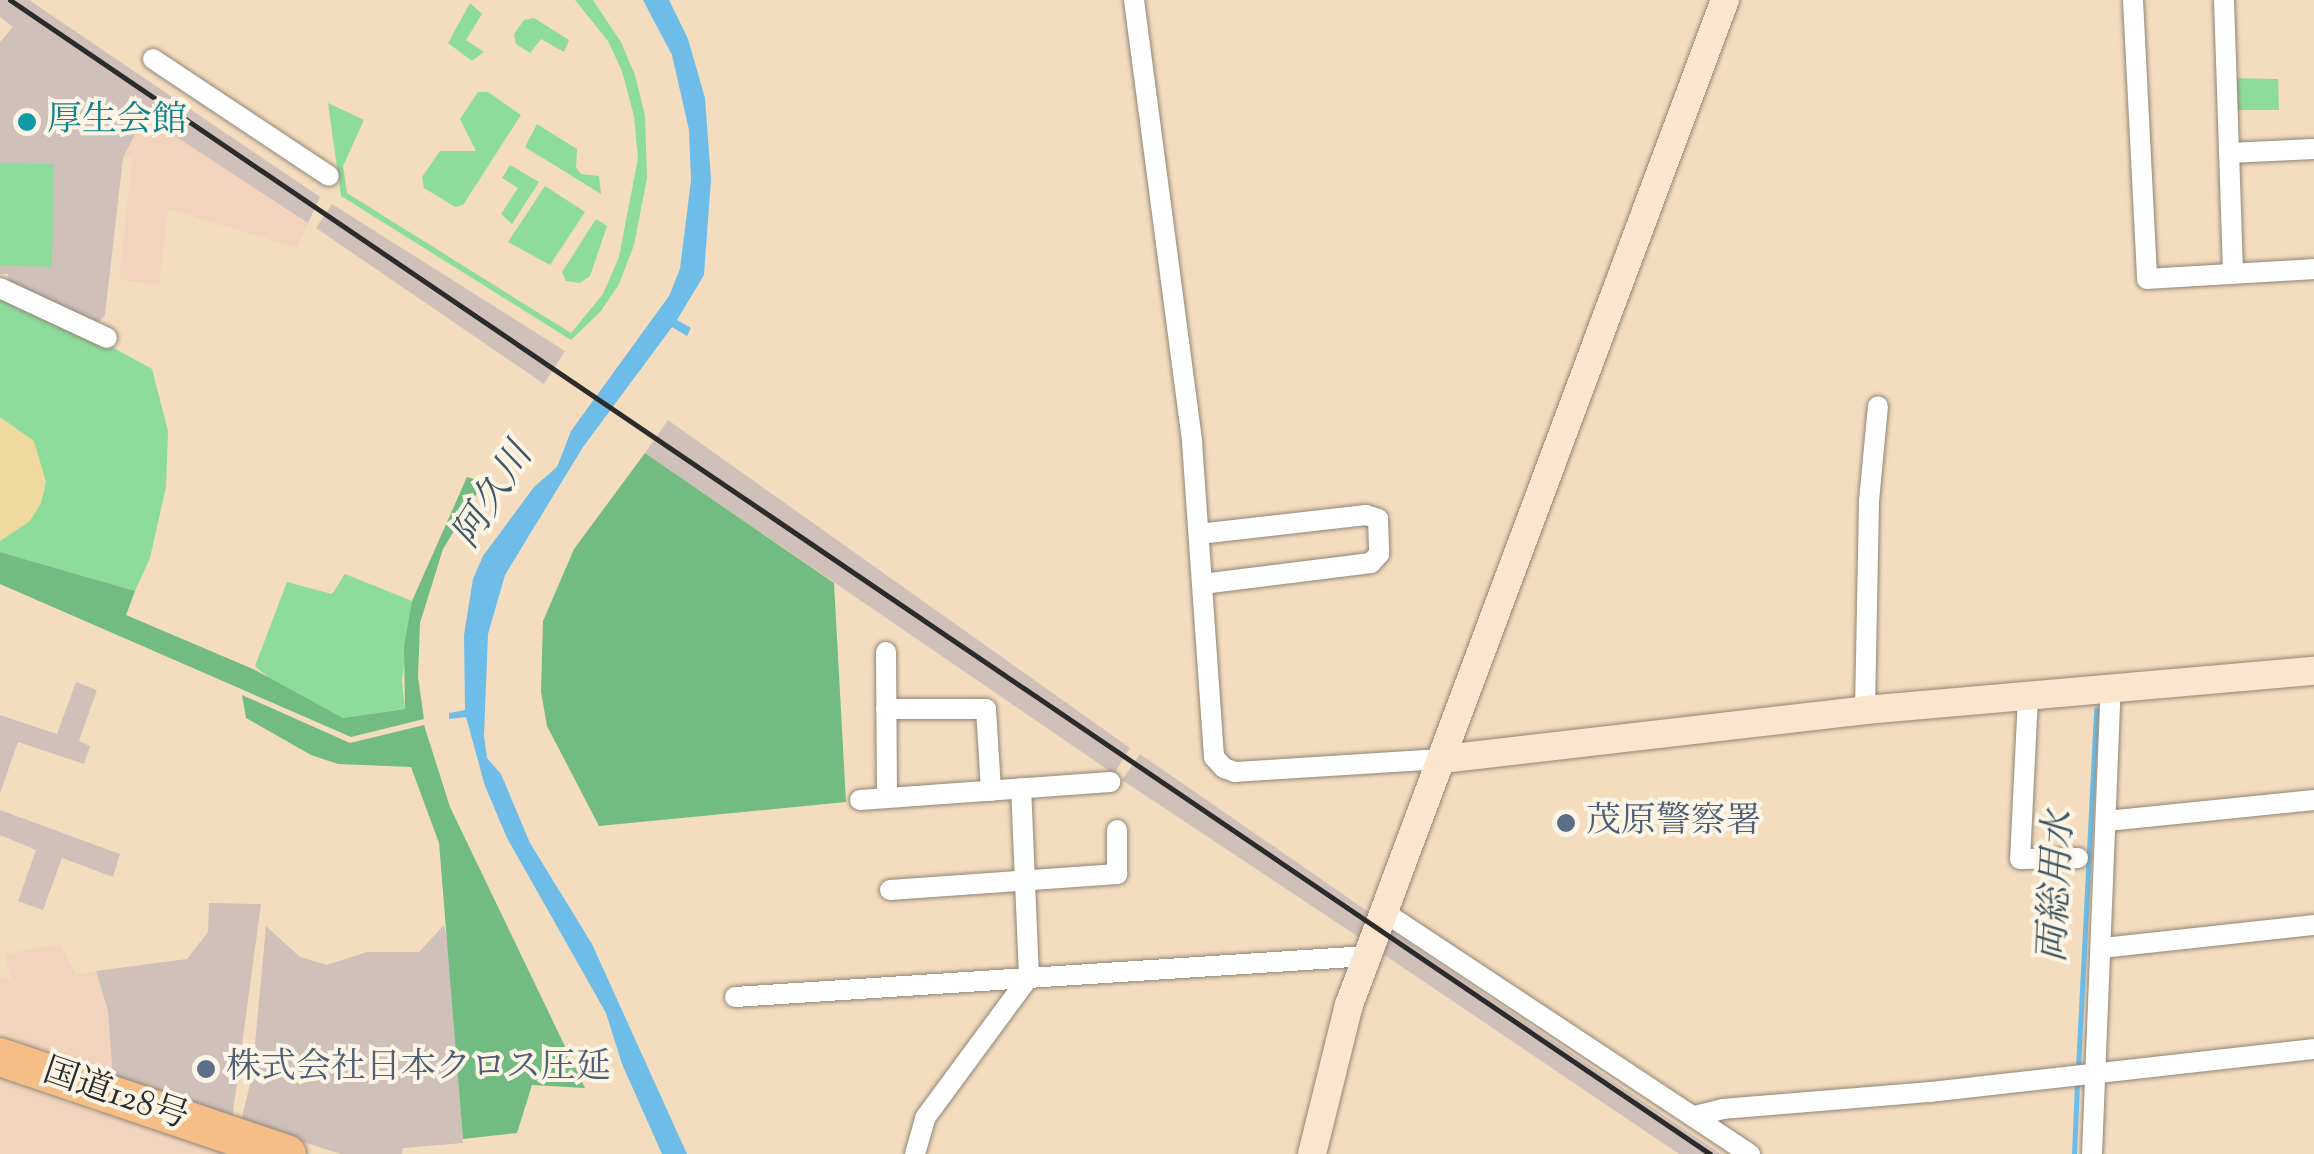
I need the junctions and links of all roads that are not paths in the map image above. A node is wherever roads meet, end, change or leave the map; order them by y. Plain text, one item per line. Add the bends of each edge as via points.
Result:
1 (1134, 0) edge
2 (1725, 0) edge
3 (2133, 0) edge
4 (2224, 0) edge
5 (152, 59) dead end
6 (2314, 149) edge
7 (2228, 153) junction
8 (329, 176) dead end
9 (2314, 270) edge
10 (2233, 271) junction
11 (0, 288) edge
12 (107, 338) dead end
13 (1878, 406) dead end
14 (1198, 534) junction
15 (1202, 584) junction
16 (886, 652) dead end
17 (2314, 671) edge
18 (2110, 691) junction
19 (2028, 697) junction
20 (886, 710) junction
21 (1866, 710) junction
22 (1443, 758) junction
23 (1110, 782) dead end
24 (1021, 788) junction
25 (991, 791) junction
26 (887, 798) junction
27 (860, 800) dead end
28 (2314, 800) edge
29 (2107, 821) junction
30 (1116, 830) dead end
31 (2078, 858) dead end
32 (1025, 882) junction
33 (890, 890) dead end
34 (1384, 912) junction
35 (2314, 925) edge
36 (2102, 948) junction
37 (1367, 956) junction
38 (1029, 977) junction
39 (735, 998) dead end
40 (2314, 1049) edge
41 (0, 1057) edge
42 (2098, 1074) junction
43 (1695, 1116) junction
44 (287, 1154) edge
45 (915, 1154) edge
46 (1312, 1154) edge
47 (1750, 1154) edge
48 (2092, 1154) edge

1 - 14 street via 1176,308
2 - 22 street
3 - 10 street via 2147,279
4 - 7 street
5 - 8 street
6 - 7 street
7 - 10 street
9 - 10 street
11 - 12 street
13 - 21 street
14 - 15 street
14 - 15 street via 1366,514 1378,520 1379,554 1372,563
15 - 22 street via 1214,757 1224,768
16 - 20 street
17 - 18 street
18 - 19 street
18 - 29 street
19 - 21 street
19 - 31 street via 2020,859
20 - 25 street via 986,708
20 - 26 street
21 - 22 street
22 - 34 street
23 - 24 street
24 - 25 street
24 - 32 street
25 - 26 street
26 - 27 street
28 - 29 street
29 - 36 street
30 - 32 street via 1117,874
32 - 33 street
32 - 38 street
34 - 37 street
34 - 43 street
35 - 36 street
36 - 42 street
37 - 38 street
37 - 46 street via 1333,1056
38 - 39 street
38 - 45 street via 924,1118
40 - 42 street
41 - 44 highway, 国道128号
42 - 43 street
42 - 48 street
43 - 47 street

